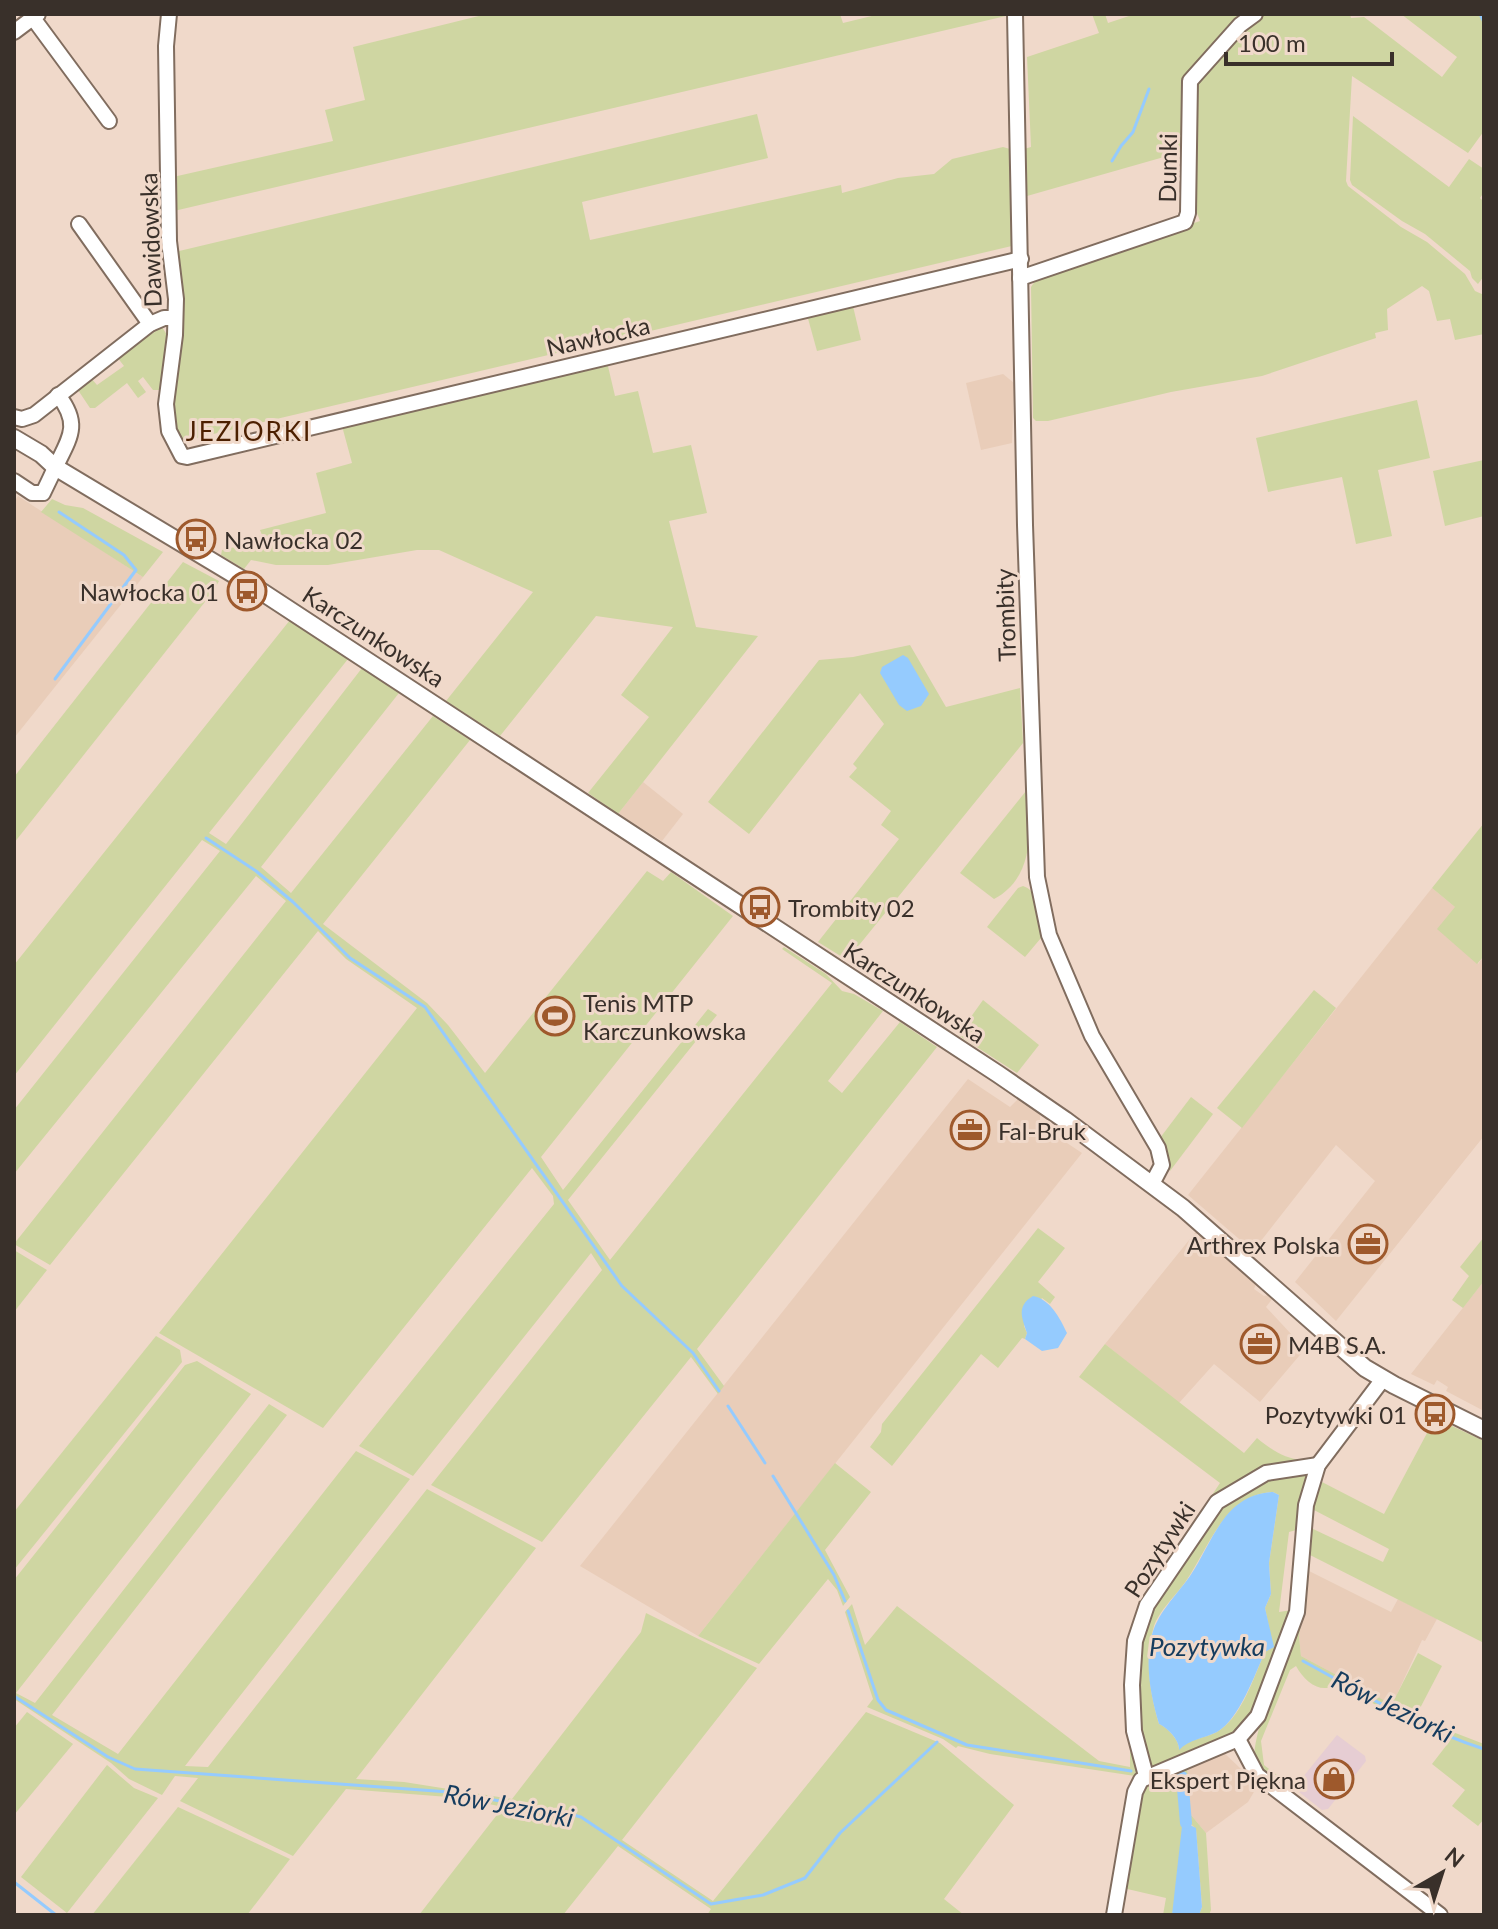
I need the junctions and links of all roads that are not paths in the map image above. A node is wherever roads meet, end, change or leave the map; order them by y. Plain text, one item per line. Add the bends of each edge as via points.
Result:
1 (169, 14) edge
2 (1015, 14) edge
3 (1255, 14) edge
4 (36, 16) edge
5 (14, 32) edge
6 (109, 121) dead end
7 (79, 224) dead end
8 (1021, 259) junction
9 (1020, 278) junction
10 (174, 318) junction
11 (150, 324) junction
12 (58, 395) junction
13 (14, 417) edge
14 (14, 438) edge
15 (14, 448) edge
16 (187, 457) joint
17 (55, 467) junction
18 (14, 481) edge
19 (1152, 1184) junction
20 (1383, 1379) junction
21 (1484, 1430) edge
22 (1318, 1465) junction
23 (1238, 1739) junction
24 (1146, 1776) junction
25 (1114, 1915) edge
26 (1440, 1915) edge

1 - 10 street, Dawidowska
2 - 8 street, Trombity
3 - 9 street, Dumki via 1190,81 1187,220
4 - 5 street
4 - 6 street
7 - 11 street
8 - 9 street, Trombity
8 - 16 street, Nawłocka
9 - 19 street, Trombity via 1037,877 1049,935 1092,1036 1158,1148 1162,1165
10 - 11 street
10 - 16 street, Dawidowska via 167,419 177,450
11 - 12 street
12 - 13 street via 34,415
12 - 17 street via 72,425
14 - 17 street, Karczunkowska
15 - 17 street, Karczunkowska
17 - 18 street via 43,493 32,493
17 - 19 street, Karczunkowska via 253,586 998,1074
19 - 20 street, Karczunkowska
20 - 21 street, Karczunkowska
20 - 22 street
22 - 23 street via 1306,1505 1297,1612 1258,1716
22 - 24 street, Pozytywki via 1266,1473 1217,1502 1147,1605 1135,1641 1132,1685 1134,1731
23 - 24 street
23 - 26 street via 1257,1775
24 - 25 street via 1135,1792

